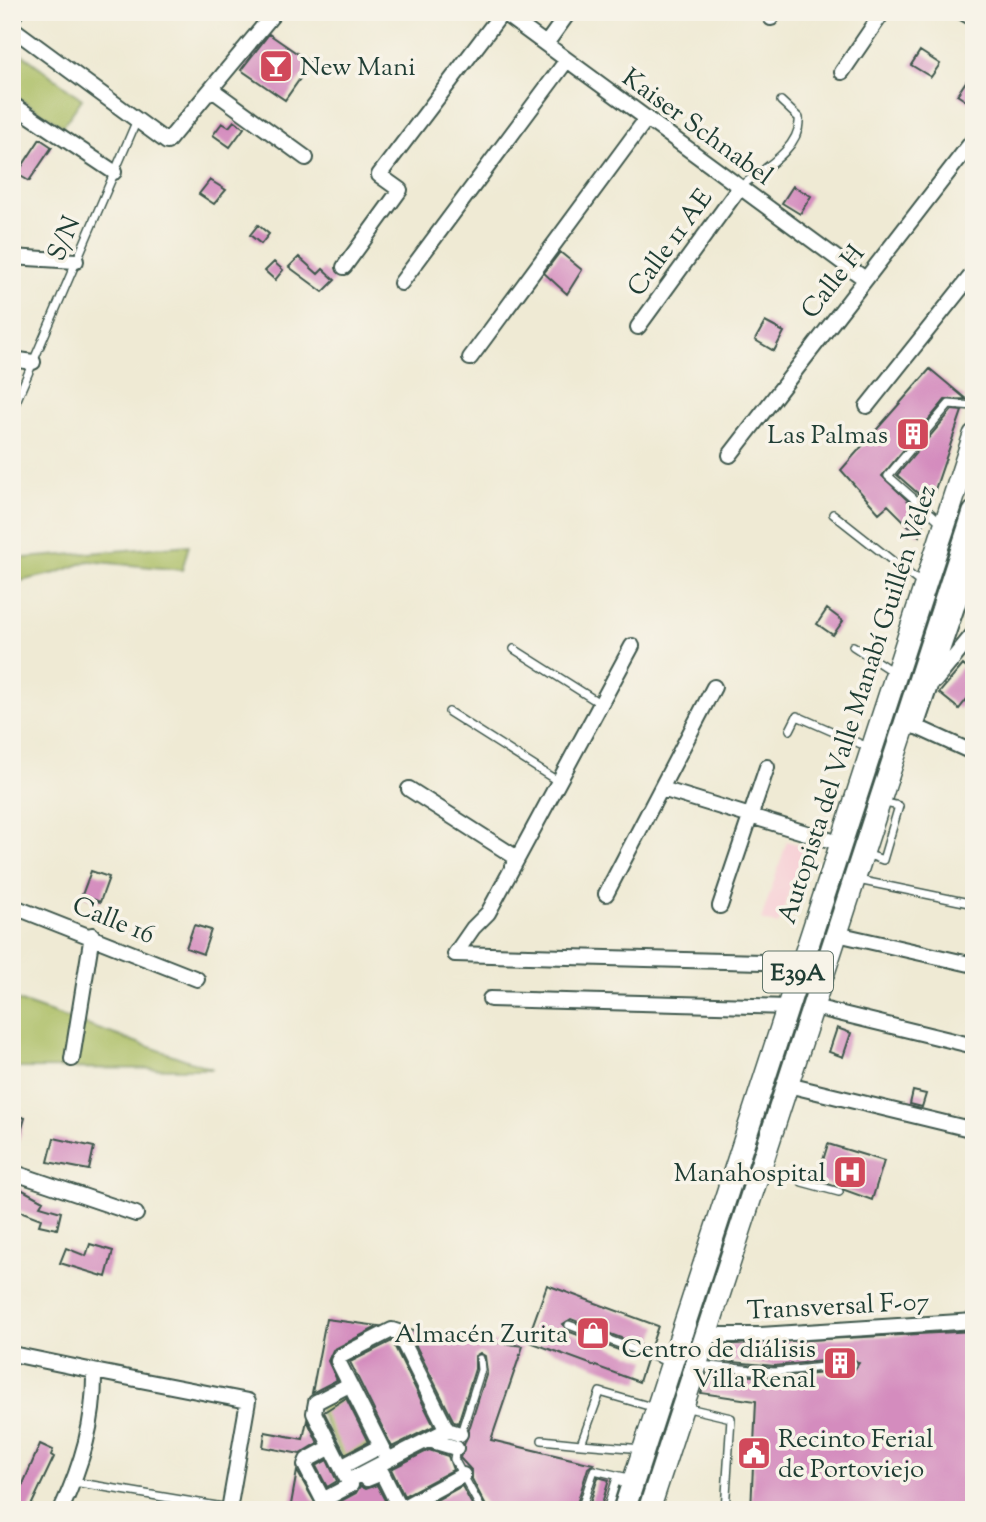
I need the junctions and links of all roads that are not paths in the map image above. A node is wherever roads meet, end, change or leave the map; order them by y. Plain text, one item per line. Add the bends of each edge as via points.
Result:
1 (16, 12) edge
2 (275, 12) edge
3 (502, 12) edge
4 (569, 12) edge
5 (883, 12) edge
6 (12, 18) edge
7 (12, 28) edge
8 (546, 44) junction
9 (567, 60) junction
10 (842, 72) dead end
11 (211, 89) junction
12 (781, 101) dead end
13 (12, 104) edge
14 (647, 118) junction
15 (137, 120) junction
16 (974, 139) edge
17 (306, 158) dead end
18 (114, 172) junction
19 (740, 187) junction
20 (12, 257) edge
21 (76, 261) junction
22 (344, 267) dead end
23 (974, 272) edge
24 (865, 279) junction
25 (401, 283) dead end
26 (638, 327) dead end
27 (470, 358) dead end
28 (12, 359) edge
29 (33, 362) junction
30 (974, 405) edge
31 (867, 406) dead end
32 (12, 411) edge
33 (974, 435) edge
34 (730, 455) dead end
35 (974, 512) edge
36 (833, 514) dead end
37 (944, 525) junction
38 (974, 557) edge
39 (924, 586) junction
40 (974, 633) edge
41 (632, 646) dead end
42 (853, 646) dead end
43 (514, 649) dead end
44 (895, 674) junction
45 (714, 687) dead end
46 (930, 688) junction
47 (601, 704) junction
48 (449, 712) dead end
49 (911, 719) junction
50 (790, 730) dead end
51 (871, 748) junction
52 (974, 753) edge
53 (767, 767) dead end
54 (559, 782) junction
55 (409, 789) dead end
56 (662, 789) junction
57 (750, 816) junction
58 (839, 843) junction
59 (517, 858) junction
60 (855, 879) junction
61 (606, 894) dead end
62 (974, 904) edge
63 (12, 906) edge
64 (720, 906) dead end
65 (837, 934) junction
66 (92, 935) junction
67 (801, 963) junction
68 (974, 965) edge
69 (197, 979) dead end
70 (490, 999) dead end
71 (814, 1006) junction
72 (787, 1007) junction
73 (974, 1045) edge
74 (773, 1050) junction
75 (797, 1057) junction
76 (72, 1059) dead end
77 (788, 1085) junction
78 (974, 1130) edge
79 (12, 1172) edge
80 (802, 1182) dead end
81 (839, 1192) dead end
82 (136, 1214) dead end
83 (974, 1321) edge
84 (569, 1325) dead end
85 (705, 1335) junction
86 (12, 1354) edge
87 (480, 1359) dead end
88 (672, 1363) junction
89 (696, 1364) junction
90 (853, 1364) dead end
91 (94, 1371) junction
92 (349, 1385) junction
93 (645, 1405) dead end
94 (682, 1407) junction
95 (454, 1437) junction
96 (542, 1440) dead end
97 (581, 1444) junction
98 (331, 1447) junction
99 (644, 1449) junction
100 (384, 1453) junction
101 (341, 1467) junction
102 (364, 1472) junction
103 (463, 1475) junction
104 (348, 1480) junction
105 (74, 1482) junction
106 (633, 1482) junction
107 (229, 1509) edge
108 (654, 1509) edge
109 (61, 1510) edge
110 (481, 1510) edge
111 (581, 1510) edge
112 (607, 1510) edge
113 (624, 1510) edge
114 (725, 1510) edge

1 - 6 street
2 - 11 street
3 - 8 street, Kaiser Schnabel
3 - 22 street via 379,175 400,190
4 - 8 street
5 - 10 street
7 - 15 street
8 - 9 street, Kaiser Schnabel
9 - 14 street, Kaiser Schnabel
9 - 25 street
11 - 15 street via 167,142
11 - 17 street
12 - 19 lane via 799,118 800,130 791,145
13 - 18 street
14 - 19 street, Kaiser Schnabel
14 - 27 street
15 - 18 lane, S/N
16 - 24 street, Calle H
18 - 21 lane, S/N
19 - 24 street, Kaiser Schnabel
19 - 26 street, Calle 11 AE
20 - 21 street
21 - 29 lane, S/N
23 - 31 street
24 - 34 street, Calle H
28 - 29 street
29 - 32 lane, S/N
30 - 37 lane via 949,404 888,476
33 - 37 main road, Autopista del Valle Manabí Guillén Vélez / E39A
35 - 49 main road, Autopista del Valle Manabí Guillén Vélez / E39A
36 - 39 lane
37 - 39 main road, Autopista del Valle Manabí Guillén Vélez / E39A
38 - 46 street
39 - 44 main road, Autopista del Valle Manabí Guillén Vélez / E39A
40 - 46 street
41 - 47 street
42 - 44 lane
43 - 47 lane
44 - 51 main road, Autopista del Valle Manabí Guillén Vélez / E39A
45 - 56 street
46 - 49 street
47 - 54 street
48 - 54 lane
49 - 52 street
49 - 60 main road, Autopista del Valle Manabí Guillén Vélez / E39A
50 - 51 lane via 797,716
51 - 58 main road, Autopista del Valle Manabí Guillén Vélez / E39A
53 - 57 street
54 - 59 street
55 - 59 street
56 - 57 street
56 - 61 street
57 - 58 street
57 - 64 street
58 - 67 main road, Autopista del Valle Manabí Guillén Vélez / E39A
59 - 67 street via 488,913 456,954
60 - 62 lane
60 - 65 main road, Autopista del Valle Manabí Guillén Vélez / E39A
63 - 66 street, Calle 16
65 - 68 street
65 - 71 main road, Autopista del Valle Manabí Guillén Vélez / E39A
66 - 69 street, Calle 16
66 - 76 street
67 - 72 main road, Autopista del Valle Manabí Guillén Vélez / E39A
70 - 72 street
71 - 73 street
71 - 75 main road, Autopista del Valle Manabí Guillén Vélez / E39A
72 - 74 main road, Autopista del Valle Manabí Guillén Vélez / E39A
74 - 75 main road
74 - 88 main road, Autopista del Valle Manabí Guillén Vélez / E39A
75 - 77 main road, Autopista del Valle Manabí Guillén Vélez / E39A
77 - 78 street
77 - 85 main road, Autopista del Valle Manabí Guillén Vélez / E39A
79 - 82 street
80 - 81 lane
83 - 85 street, Transversal F-07
84 - 88 lane
85 - 89 main road, Autopista del Valle Manabí Guillén Vélez / E39A
86 - 91 street
87 - 95 lane via 481,1370
88 - 99 main road, Autopista del Valle Manabí Guillén Vélez / E39A
89 - 90 lane via 774,1373
89 - 94 main road, Autopista del Valle Manabí Guillén Vélez / E39A
91 - 105 street via 89,1437
91 - 107 street via 248,1401
92 - 95 street via 338,1361 341,1356 392,1330 398,1332
92 - 98 street via 316,1402 314,1413
92 - 100 street
93 - 97 lane via 600,1392
94 - 108 main road, Autopista del Valle Manabí Guillén Vélez / E39A
94 - 114 lane via 730,1418
95 - 100 street
95 - 103 lane via 454,1459
96 - 97 lane
97 - 99 lane
98 - 101 street
98 - 104 street via 305,1465 323,1500 351,1485
99 - 106 main road, Autopista del Valle Manabí Guillén Vélez / E39A
100 - 101 street
100 - 102 street
101 - 104 street
102 - 103 street via 368,1480 382,1474 400,1509
102 - 104 street
103 - 110 lane
105 - 107 lane
105 - 109 street
106 - 111 lane via 594,1470
106 - 112 lane via 616,1481
106 - 113 main road, Autopista del Valle Manabí Guillén Vélez / E39A

